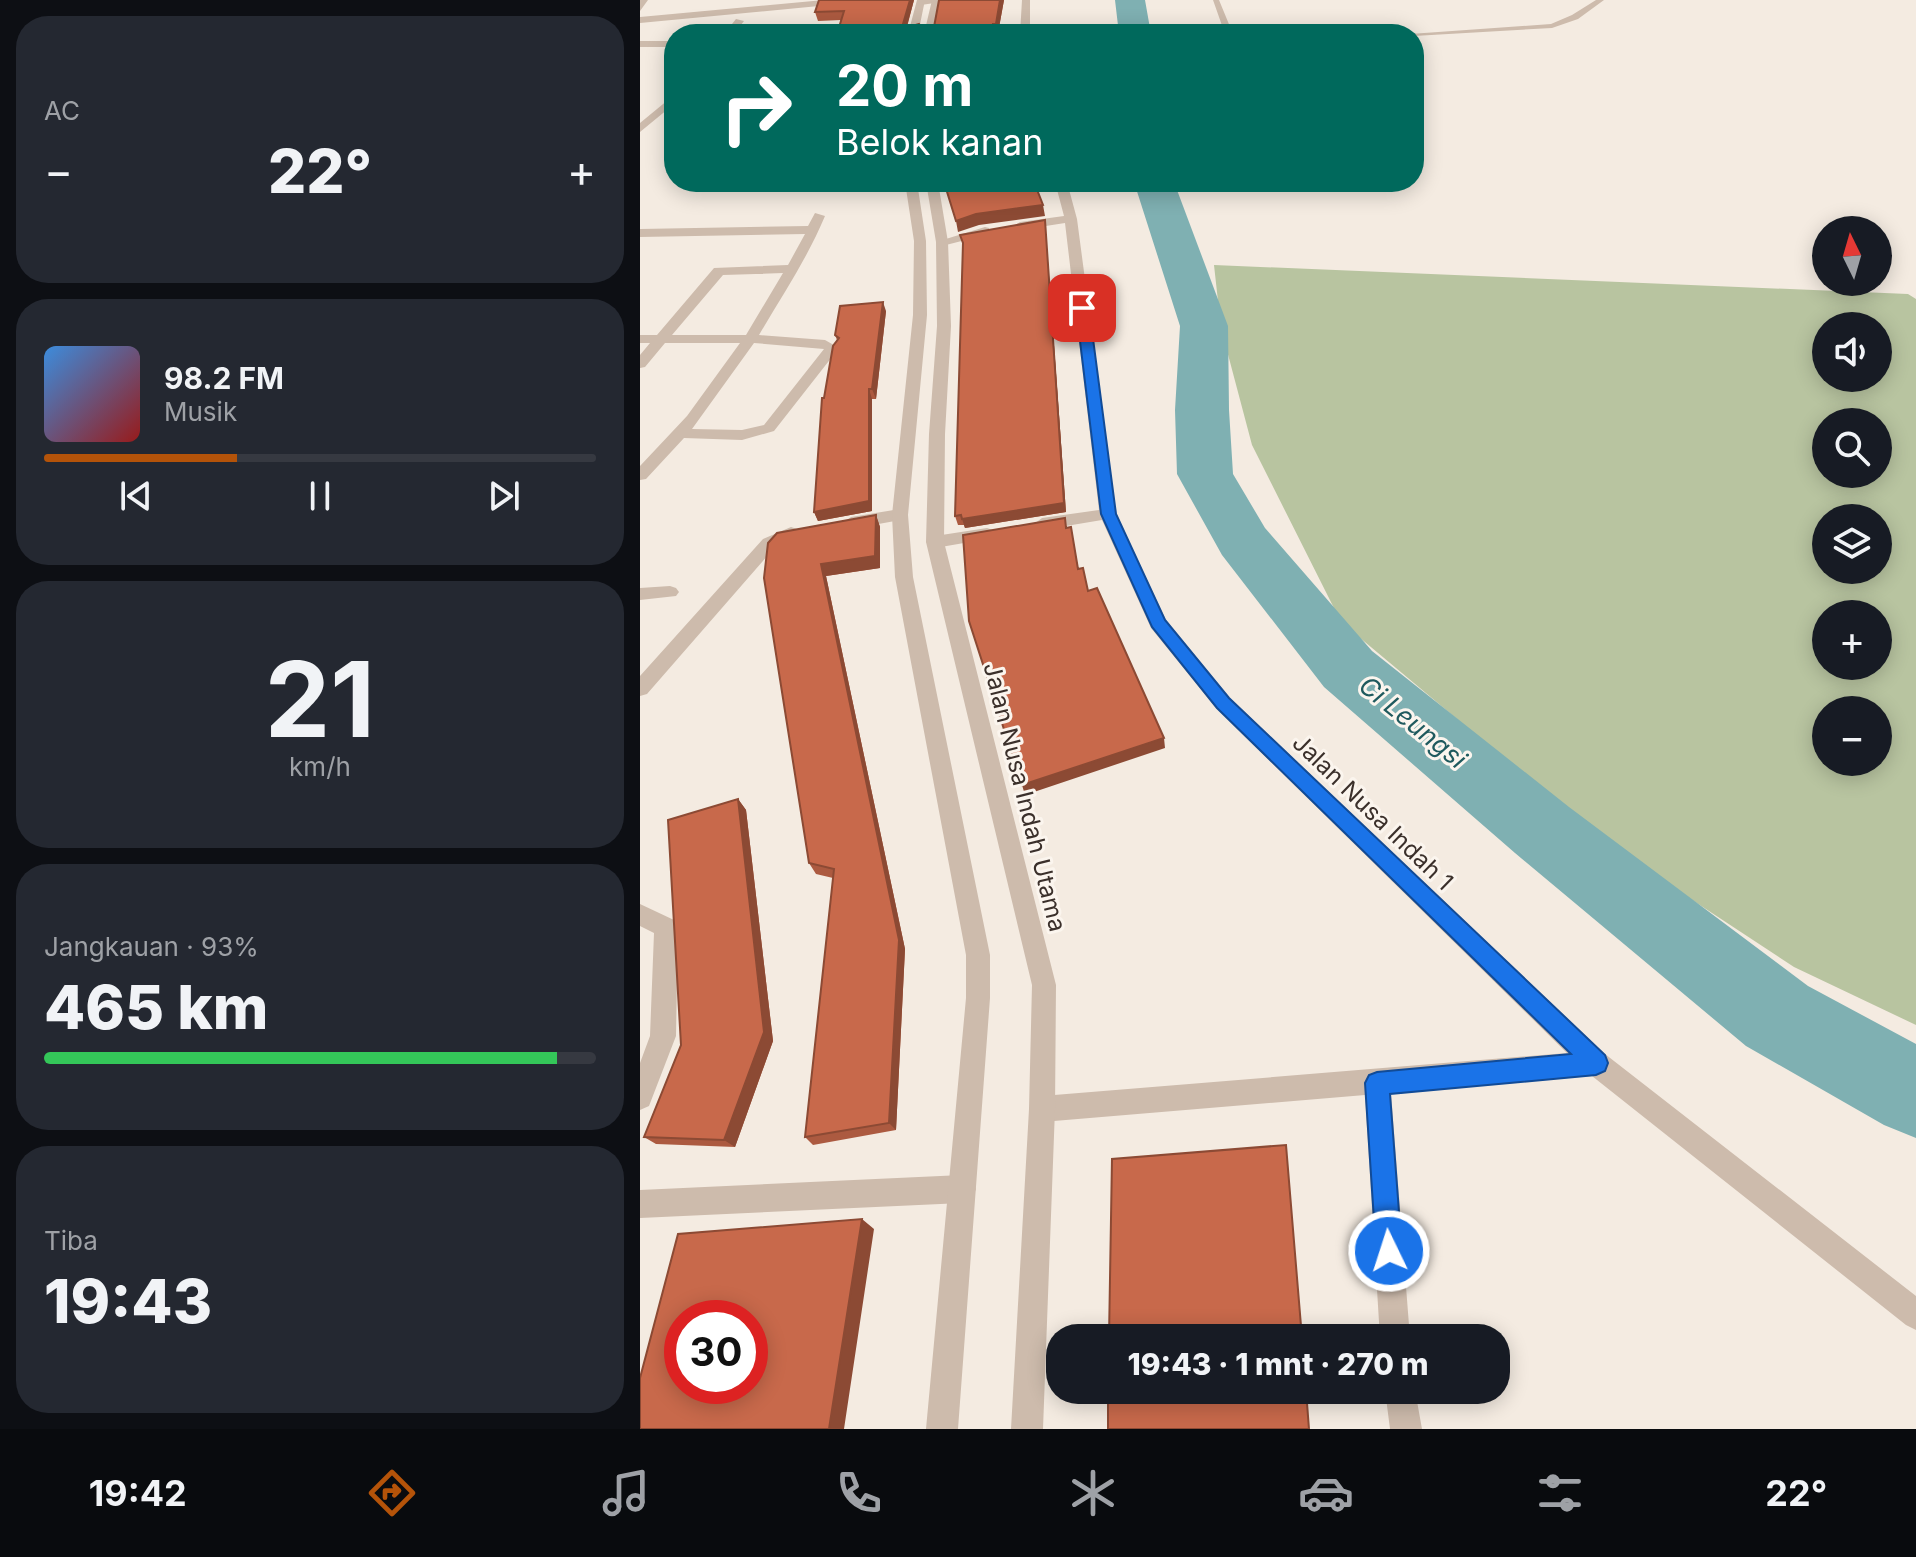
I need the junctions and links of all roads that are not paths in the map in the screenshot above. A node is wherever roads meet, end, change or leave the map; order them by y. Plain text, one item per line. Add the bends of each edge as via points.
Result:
1 (644, 0) edge
2 (936, 0) edge
3 (951, 0) edge
4 (1026, 0) edge
5 (1216, 0) edge
6 (1601, 0) edge
7 (921, 1) edge
8 (820, 2) edge
9 (735, 7) edge
10 (640, 8) edge
11 (813, 12) edge
12 (640, 20) edge
13 (915, 24) edge
14 (931, 24) edge
15 (1025, 24) edge
16 (1225, 24) edge
17 (1424, 33) edge
18 (640, 44) edge
19 (664, 44) edge
20 (664, 107) edge
21 (640, 129) edge
22 (913, 192) edge
23 (934, 192) edge
24 (1064, 192) edge
25 (1071, 219) junction
26 (1010, 228) edge
27 (994, 230) edge
28 (640, 233) edge
29 (942, 242) junction
30 (794, 269) junction
31 (640, 339) edge
32 (752, 339) junction
33 (662, 340) junction
34 (640, 364) edge
35 (683, 433) junction
36 (937, 434) junction
37 (910, 436) junction
38 (640, 475) edge
39 (1108, 514) junction
40 (900, 515) junction
41 (1030, 526) edge
42 (998, 532) edge
43 (935, 542) junction
44 (670, 592) dead end
45 (640, 594) edge
46 (640, 689) edge
47 (640, 914) edge
48 (1596, 1063) junction
49 (1377, 1083) junction
50 (640, 1097) edge
51 (1042, 1109) junction
52 (962, 1189) junction
53 (640, 1204) edge
54 (1916, 1315) edge
55 (1394, 1324) edge
56 (1402, 1404) edge
57 (942, 1429) edge
58 (1027, 1429) edge
59 (1406, 1429) edge

1 - 10 street
2 - 3 street
2 - 7 street
2 - 14 street
4 - 15 street
5 - 16 lane
6 - 17 lane via 1552,26
7 - 13 street
8 - 9 street
8 - 11 street
9 - 12 street
18 - 19 street
20 - 21 street
22 - 37 street via 920,241 920,300
23 - 29 street, Jalan Nusa Indah Utama
24 - 25 street, Jalan Nusa Indah 1
25 - 26 street
25 - 39 street, Jalan Nusa Indah 1
27 - 29 street
28 - 30 street via 816,223
29 - 36 street, Jalan Nusa Indah Utama via 944,326
30 - 32 street
30 - 33 street via 719,271
31 - 33 street
32 - 33 street
32 - 35 street
32 - 35 street via 832,348 769,428 742,435
33 - 34 street
35 - 38 street
36 - 37 street
36 - 43 street, Jalan Nusa Indah Utama
37 - 40 street
39 - 41 street
39 - 48 street, Jalan Nusa Indah 1 via 1158,623 1223,703
40 - 46 street via 786,534 769,543
40 - 52 street via 904,577 978,955
42 - 43 street
43 - 51 street, Jalan Nusa Indah Utama via 1044,985
44 - 45 street
47 - 50 street via 666,927 663,1036
48 - 49 street
48 - 54 street, Jalan Nusa Indah 1
49 - 51 street
49 - 55 street
51 - 58 street, Jalan Nusa Indah Utama
52 - 53 street
52 - 57 street
56 - 59 street

